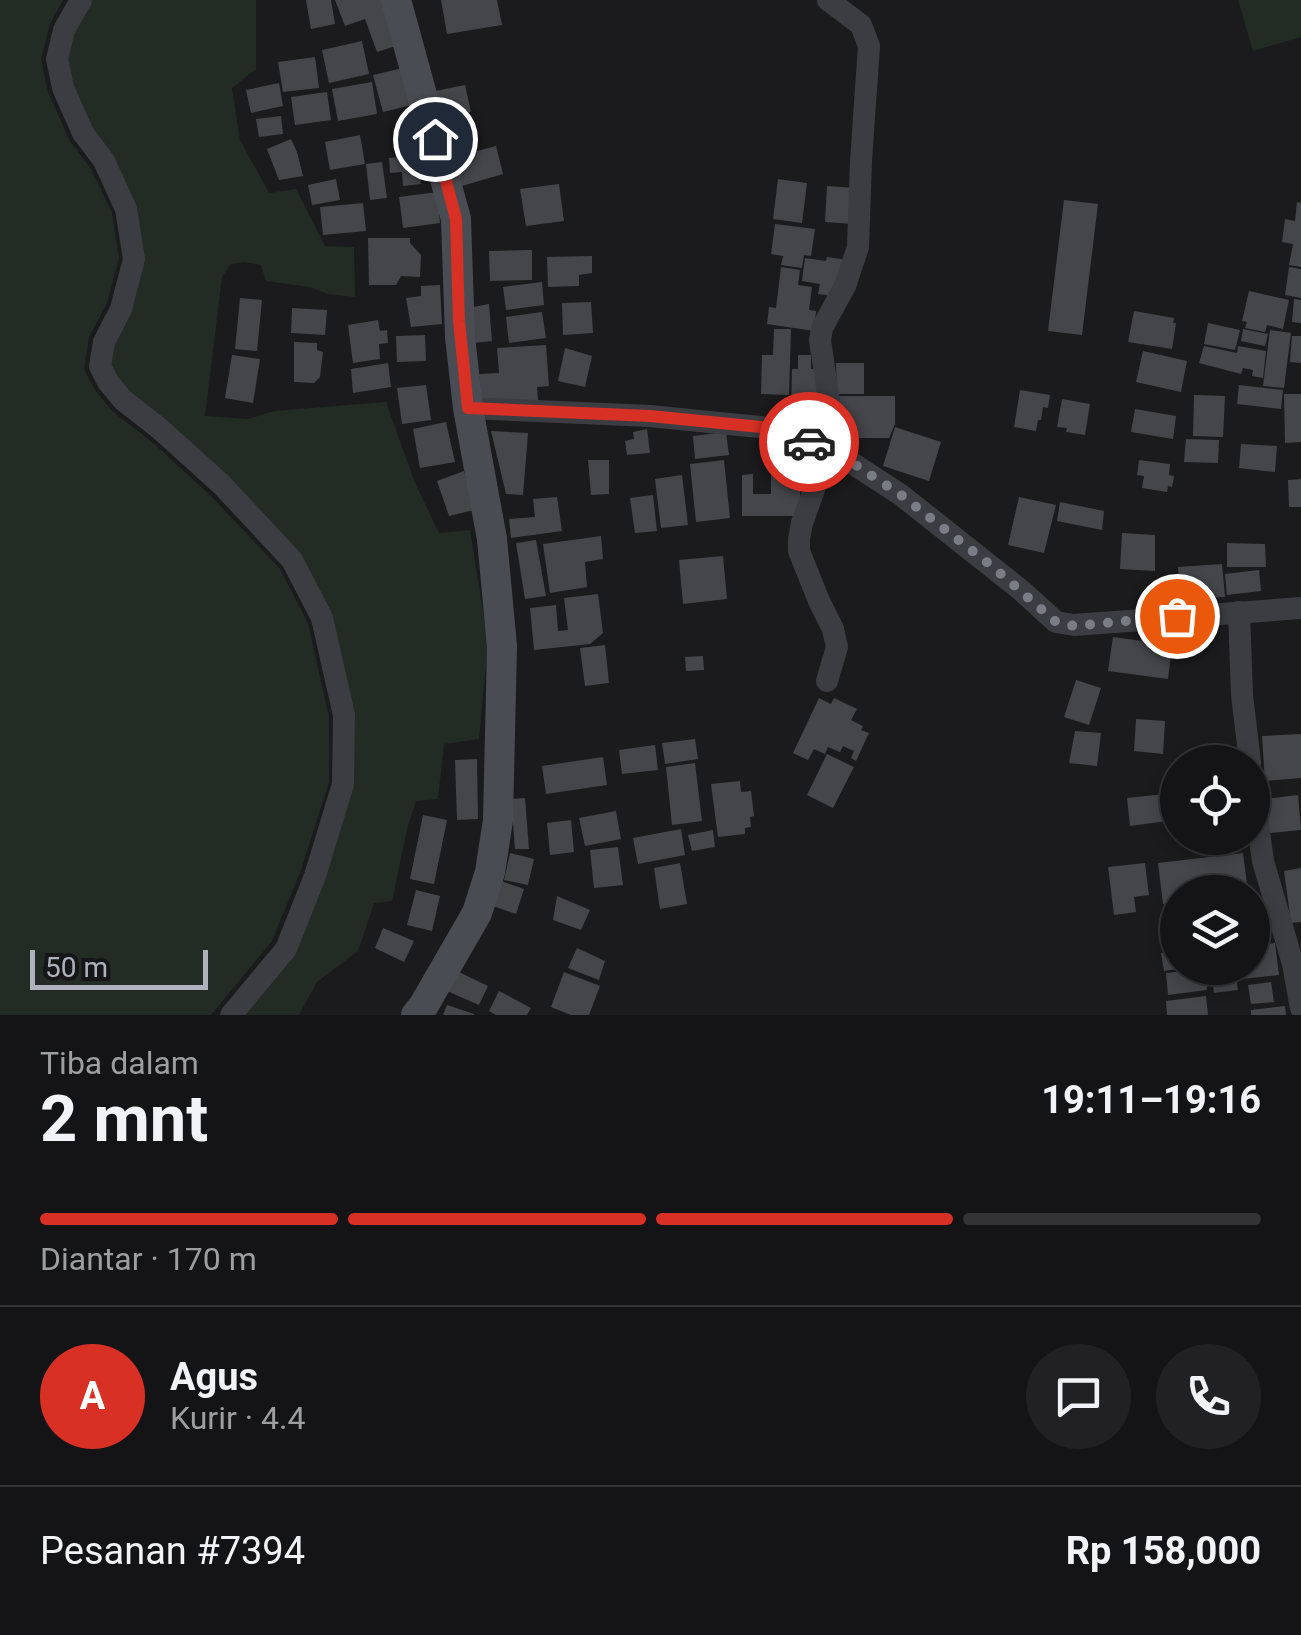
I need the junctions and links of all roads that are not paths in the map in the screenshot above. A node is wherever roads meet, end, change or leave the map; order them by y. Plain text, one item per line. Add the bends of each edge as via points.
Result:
1 (81, 0) edge
2 (396, 0) edge
3 (828, 0) edge
4 (468, 408) junction
5 (830, 448) junction
6 (1301, 608) edge
7 (1239, 612) junction
8 (827, 680) dead end
9 (1248, 745) edge
10 (1262, 855) edge
11 (1301, 1008) edge
12 (231, 1015) edge
13 (416, 1015) edge

1 - 12 street via 57,59 62,88 126,209 134,259 100,366 123,400 222,485 292,560 322,618 344,716 344,784 315,876 286,949
2 - 4 street via 456,219
3 - 5 street via 861,24 869,46 858,247 820,340
4 - 5 street via 761,427
4 - 13 street via 492,539 502,646 498,820 477,913
5 - 7 street via 901,495 1056,622
5 - 8 street via 799,539 838,648
6 - 7 street
7 - 9 street
10 - 11 street

